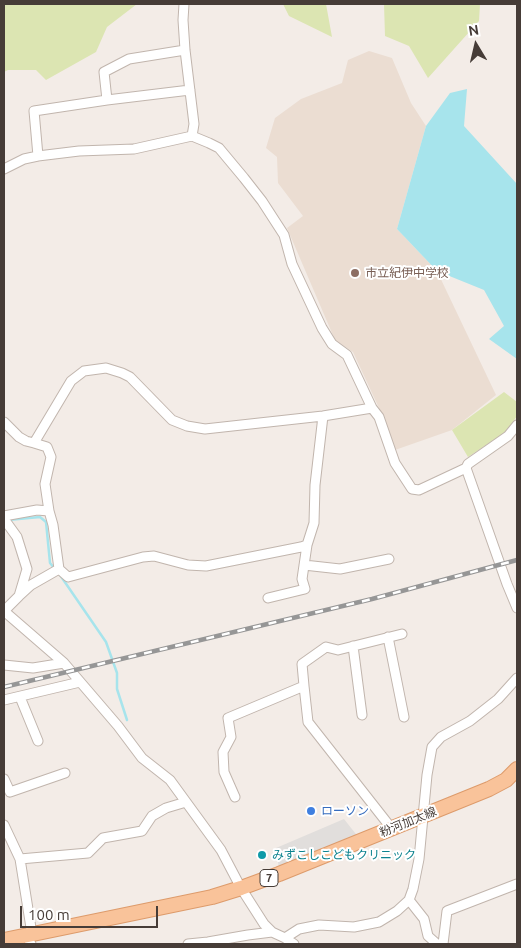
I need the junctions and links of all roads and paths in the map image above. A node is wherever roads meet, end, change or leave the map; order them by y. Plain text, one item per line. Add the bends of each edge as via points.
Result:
1 (184, 4) edge
2 (186, 50) junction
3 (190, 90) junction
4 (107, 100) junction
5 (192, 136) junction
6 (38, 156) junction
7 (4, 169) edge
8 (372, 408) junction
9 (323, 416) junction
10 (4, 422) edge
11 (517, 425) edge
12 (34, 442) junction
13 (466, 468) junction
14 (48, 511) junction
15 (4, 518) edge
16 (307, 545) junction
17 (389, 559) dead end
18 (304, 565) junction
19 (59, 569) junction
20 (19, 596) junction
21 (268, 598) dead end
22 (517, 608) edge
23 (4, 611) edge
24 (402, 634) dead end
25 (388, 637) junction
26 (353, 646) junction
27 (64, 663) junction
28 (4, 665) edge
29 (517, 678) edge
30 (80, 682) junction
31 (304, 686) junction
32 (20, 696) junction
33 (4, 700) edge
34 (362, 715) dead end
35 (404, 717) dead end
36 (38, 741) dead end
37 (517, 769) edge
38 (65, 773) dead end
39 (4, 779) edge
40 (235, 797) dead end
41 (186, 802) junction
42 (423, 816) junction
43 (4, 825) edge
44 (392, 829) junction
45 (20, 859) junction
46 (517, 884) edge
47 (241, 888) junction
48 (409, 900) junction
49 (272, 932) junction
50 (30, 938) edge
51 (285, 938) junction
52 (4, 940) edge
53 (188, 944) edge
54 (294, 944) edge
55 (437, 944) edge
56 (443, 944) edge

1 - 2 street
2 - 3 street
2 - 4 street via 129,59 104,72
3 - 4 street
3 - 5 street via 194,124
4 - 6 street via 34,111
5 - 6 street via 134,149
5 - 8 street via 219,148 262,201 284,235 292,264 322,328 332,344 348,355
6 - 7 street
8 - 9 street
8 - 13 street via 379,417 395,463 412,489 419,490
9 - 12 street via 205,429 187,426 172,420 130,377 106,368 84,370 71,381
9 - 16 street via 314,523
10 - 12 street via 19,437
11 - 13 street via 508,436
12 - 14 street via 46,447 51,457 46,484
13 - 22 street
14 - 15 street via 37,510
14 - 19 street
15 - 20 street via 17,537 27,569
16 - 18 street
16 - 19 street via 206,566 154,556 68,577
17 - 18 street via 340,569
18 - 21 street via 302,579 305,589
19 - 20 street
20 - 23 street
23 - 27 street
24 - 25 street
25 - 26 street
25 - 35 street
26 - 31 street via 338,650 326,647 302,664
26 - 34 street
27 - 28 street via 33,668
27 - 30 street
29 - 42 street via 498,699 470,721 441,737 432,747
30 - 32 street
30 - 41 street via 142,758 170,780
31 - 40 street via 228,718 231,737 223,752 224,772
31 - 44 street via 308,722
32 - 33 street
32 - 36 street
37 - 42 main road, 粉河加太線 / 7 via 506,780 489,789
38 - 39 street via 10,792
41 - 45 street via 152,816 142,831 103,838 88,853
41 - 47 street via 221,850
42 - 44 main road, 粉河加太線 / 7
42 - 48 street via 419,859
43 - 45 street
44 - 47 main road, 粉河加太線 / 7
45 - 50 street
46 - 56 street via 447,911
47 - 49 street
47 - 50 main road, 粉河加太線 / 7
48 - 51 street via 379,922 354,927 319,925 299,929
48 - 55 street via 424,919 428,936
49 - 51 street
49 - 53 street
50 - 52 main road, 粉河加太線 / 7
51 - 54 street

